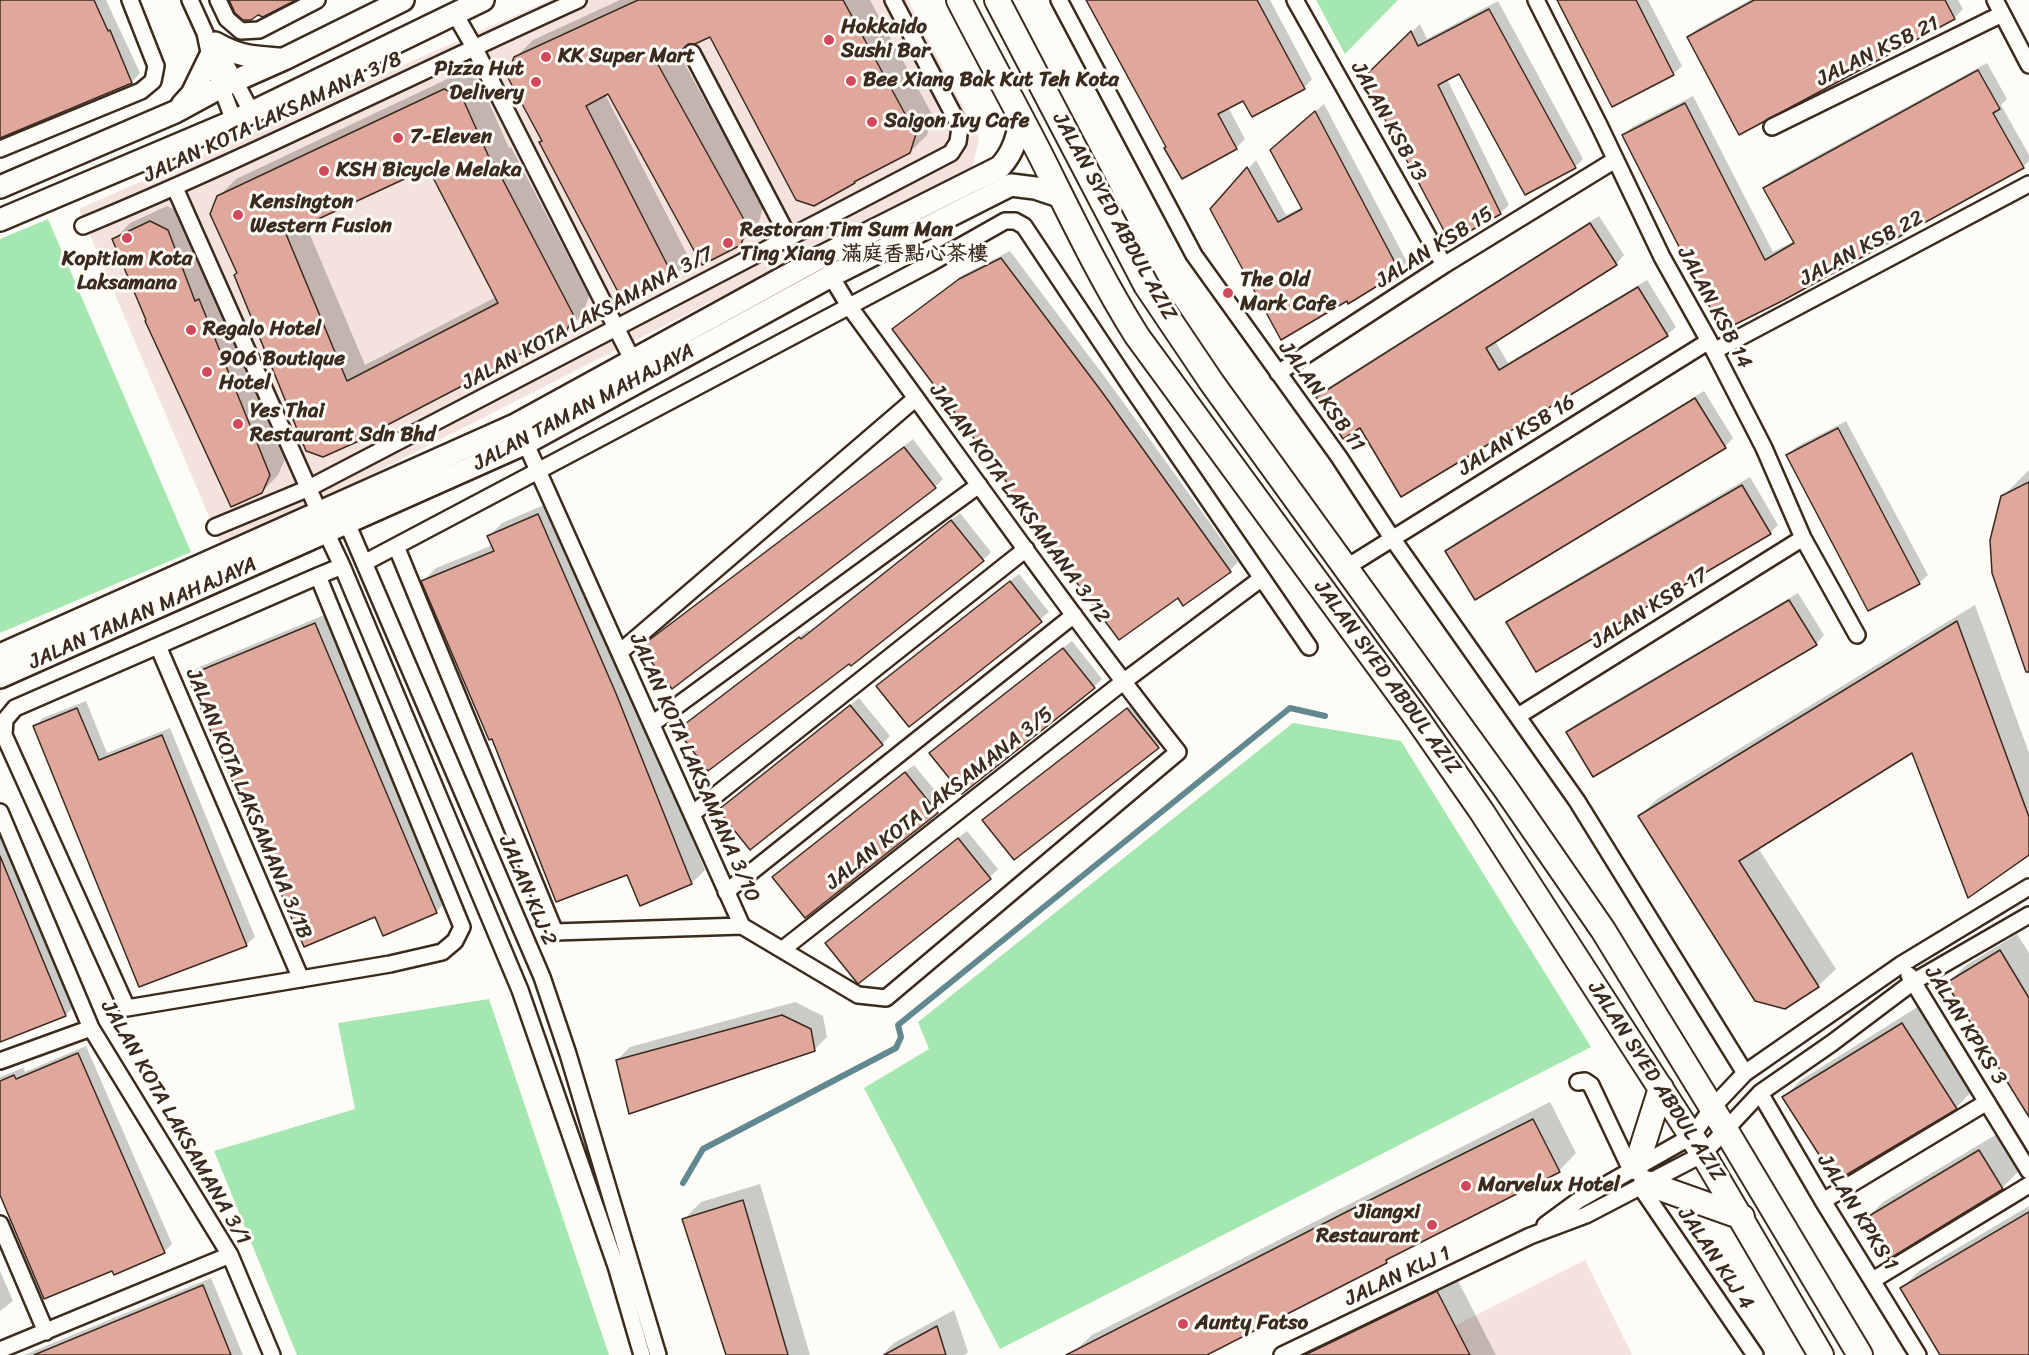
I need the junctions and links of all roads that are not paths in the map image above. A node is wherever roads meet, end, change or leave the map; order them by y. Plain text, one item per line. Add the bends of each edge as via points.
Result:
1 (130, 0) edge
2 (190, 0) edge
3 (218, 0) edge
4 (317, 0) edge
5 (403, 0) edge
6 (483, 0) edge
7 (578, 0) edge
8 (893, 0) edge
9 (958, 0) edge
10 (997, 0) edge
11 (1059, 0) edge
12 (1294, 0) edge
13 (1536, 0) edge
14 (1999, 7) edge
15 (455, 14) junction
16 (210, 44) junction
17 (474, 46) junction
18 (692, 53) dead end
19 (284, 59) junction
20 (2029, 65) edge
21 (228, 84) junction
22 (175, 112) junction
23 (243, 117) junction
24 (1021, 118) junction
25 (1772, 127) dead end
26 (0, 149) edge
27 (1615, 160) junction
28 (2029, 184) edge
29 (0, 187) edge
30 (175, 188) junction
31 (1062, 198) junction
32 (0, 220) edge
33 (83, 226) dead end
34 (789, 238) junction
35 (1444, 266) junction
36 (831, 276) junction
37 (849, 306) junction
38 (617, 328) junction
39 (1712, 346) junction
40 (638, 370) junction
41 (1278, 373) junction
42 (916, 398) junction
43 (521, 434) junction
44 (538, 471) junction
45 (980, 485) junction
46 (309, 488) junction
47 (331, 522) junction
48 (215, 527) dead end
49 (1392, 538) junction
50 (1803, 538) junction
51 (396, 546) junction
52 (1026, 549) junction
53 (364, 563) junction
54 (342, 566) junction
55 (1347, 567) junction
56 (318, 576) junction
57 (1262, 578) junction
58 (1074, 615) junction
59 (1857, 635) dead end
60 (158, 646) junction
61 (1310, 647) dead end
62 (620, 652) junction
63 (0, 655) edge
64 (0, 677) edge
65 (1123, 682) junction
66 (1518, 716) junction
67 (652, 724) junction
68 (1178, 752) joint
69 (0, 812) edge
70 (692, 814) junction
71 (2029, 886) edge
72 (726, 892) junction
73 (2029, 915) edge
74 (742, 926) junction
75 (783, 949) junction
76 (1902, 964) junction
77 (300, 979) junction
78 (1913, 982) junction
79 (92, 1028) junction
80 (0, 1061) edge
81 (1744, 1073) junction
82 (1578, 1082) dead end
83 (1661, 1088) junction
84 (1760, 1093) junction
85 (1987, 1102) junction
86 (1712, 1108) junction
87 (1725, 1129) junction
88 (1698, 1145) junction
89 (2029, 1171) edge
90 (1638, 1177) junction
91 (2029, 1185) edge
92 (1823, 1201) junction
93 (1742, 1217) junction
94 (0, 1224) edge
95 (230, 1256) junction
96 (623, 1263) junction
97 (1873, 1280) junction
98 (46, 1332) junction
99 (0, 1350) edge
100 (272, 1355) edge
101 (642, 1355) edge
102 (658, 1355) edge
103 (1282, 1355) edge
104 (1755, 1355) edge
105 (1821, 1355) edge
106 (1860, 1355) edge
107 (1918, 1355) edge

1 - 26 street via 156,66 153,81 141,91
2 - 16 street
3 - 4 street via 227,19 241,31 259,30
5 - 19 street
6 - 15 street
7 - 17 street, JALAN KOTA LAKSAMANA 3/8
8 - 34 street, JALAN KOTA LAKSAMANA 3/7 via 960,127 958,142 951,153
9 - 24 main road, JALAN SYED ABDUL AZIZ
10 - 55 main road, JALAN SYED ABDUL AZIZ via 1146,285 1212,383
11 - 41 street, JALAN KSB 11 via 1194,255
12 - 35 street, JALAN KSB 13
13 - 27 street, JALAN KSB 14
14 - 20 street
14 - 25 street, JALAN KSB 21
15 - 17 street
15 - 23 street
16 - 19 street via 249,57
16 - 21 street
16 - 22 street via 192,94
17 - 30 street, JALAN KOTA LAKSAMANA 3/8
17 - 38 street
18 - 34 street
19 - 21 street
21 - 22 street
21 - 23 street
22 - 29 street
23 - 32 street
24 - 31 main road, JALAN SYED ABDUL AZIZ
24 - 40 street, JALAN TAMAN MAHAJAYA via 1016,141 1000,167 823,256
27 - 35 street, JALAN KSB 15
27 - 39 street, JALAN KSB 14 via 1662,257
28 - 39 street, JALAN KSB 22
30 - 33 street, JALAN KOTA LAKSAMANA 3/8
30 - 46 street
31 - 36 street, JALAN TAMAN MAHAJAYA via 1035,188 1011,185
31 - 83 main road, JALAN SYED ABDUL AZIZ via 1137,336 1407,704
34 - 38 street, JALAN KOTA LAKSAMANA 3/7
35 - 41 street, JALAN KSB 15
36 - 37 street, JALAN KOTA LAKSAMANA 3/12
36 - 40 street, JALAN TAMAN MAHAJAYA
37 - 42 street, JALAN KOTA LAKSAMANA 3/12
37 - 44 street
37 - 57 street via 1005,221 1024,226
38 - 40 street
38 - 46 street, JALAN KOTA LAKSAMANA 3/7
39 - 49 street, JALAN KSB 16
39 - 50 street, JALAN KSB 14 via 1764,448
40 - 43 street, JALAN TAMAN MAHAJAYA
41 - 49 street, JALAN KSB 11
42 - 45 street, JALAN KOTA LAKSAMANA 3/12
42 - 62 street
43 - 44 street, JALAN KOTA LAKSAMANA 3/10
43 - 47 street, JALAN TAMAN MAHAJAYA
43 - 47 street, JALAN TAMAN MAHAJAYA via 369,490
44 - 51 street
44 - 62 street, JALAN KOTA LAKSAMANA 3/10
45 - 52 street, JALAN KOTA LAKSAMANA 3/12
45 - 67 street
46 - 47 street
46 - 48 street, JALAN KOTA LAKSAMANA 3/7
47 - 53 street, JALAN KLJ 2
47 - 54 street, JALAN KLJ 2
47 - 63 street, JALAN TAMAN MAHAJAYA via 277,531
47 - 64 street, JALAN TAMAN MAHAJAYA
49 - 55 street, JALAN KSB 16
49 - 66 street, JALAN KSB 11
50 - 59 street, JALAN KSB 14
50 - 66 street, JALAN KSB 17
51 - 53 street
51 - 74 street via 555,932
52 - 58 street, JALAN KOTA LAKSAMANA 3/12
52 - 70 street
53 - 96 street, JALAN KLJ 2 via 542,976 568,1054
54 - 56 street
54 - 96 street, JALAN KLJ 2 via 520,990
55 - 86 main road, JALAN SYED ABDUL AZIZ via 1603,930
56 - 60 street
56 - 77 street via 462,927 455,941 442,952
57 - 61 street
57 - 65 street, JALAN KOTA LAKSAMANA 3/5
58 - 65 street, JALAN KOTA LAKSAMANA 3/12
58 - 72 street
60 - 77 street, JALAN KOTA LAKSAMANA 3/1B
60 - 77 street via 15,708 5,720 4,735 127,1008
62 - 67 street, JALAN KOTA LAKSAMANA 3/10
65 - 68 street, JALAN KOTA LAKSAMANA 3/12
65 - 75 street, JALAN KOTA LAKSAMANA 3/5
66 - 81 street, JALAN KSB 11 via 1577,801
67 - 70 street, JALAN KOTA LAKSAMANA 3/10
68 - 75 street, JALAN KOTA LAKSAMANA 3/10 via 886,998 858,995
69 - 79 street, JALAN KOTA LAKSAMANA 3/1
70 - 72 street, JALAN KOTA LAKSAMANA 3/10
71 - 76 street
72 - 74 street, JALAN KOTA LAKSAMANA 3/10
73 - 78 street
74 - 75 street, JALAN KOTA LAKSAMANA 3/10
76 - 78 street, JALAN KPKS 3
76 - 81 street
78 - 84 street
78 - 85 street, JALAN KPKS 3
79 - 80 street
79 - 95 street, JALAN KOTA LAKSAMANA 3/1
81 - 86 street
82 - 90 street, JALAN KLJ 4 via 1591,1085
83 - 88 main road, JALAN SYED ABDUL AZIZ
83 - 90 main road
84 - 87 street
84 - 92 street, JALAN KPKS 1
85 - 89 street, JALAN KPKS 3
85 - 92 street
86 - 87 main road, JALAN SYED ABDUL AZIZ
86 - 88 street
87 - 88 street
87 - 106 main road, JALAN SYED ABDUL AZIZ
88 - 90 street, JALAN KLJ 1
88 - 90 street, JALAN KLJ 1
88 - 93 main road, JALAN SYED ABDUL AZIZ
90 - 93 main road
90 - 103 street, JALAN KLJ 1 via 1579,1200 1530,1236
90 - 104 street, JALAN KLJ 4
91 - 97 street
92 - 97 street, JALAN KPKS 1
93 - 105 main road, JALAN SYED ABDUL AZIZ
94 - 98 street
95 - 98 street
95 - 100 street, JALAN KOTA LAKSAMANA 3/1
96 - 101 street, JALAN KLJ 2
96 - 102 street, JALAN KLJ 2
97 - 107 street, JALAN KPKS 1
98 - 99 street

